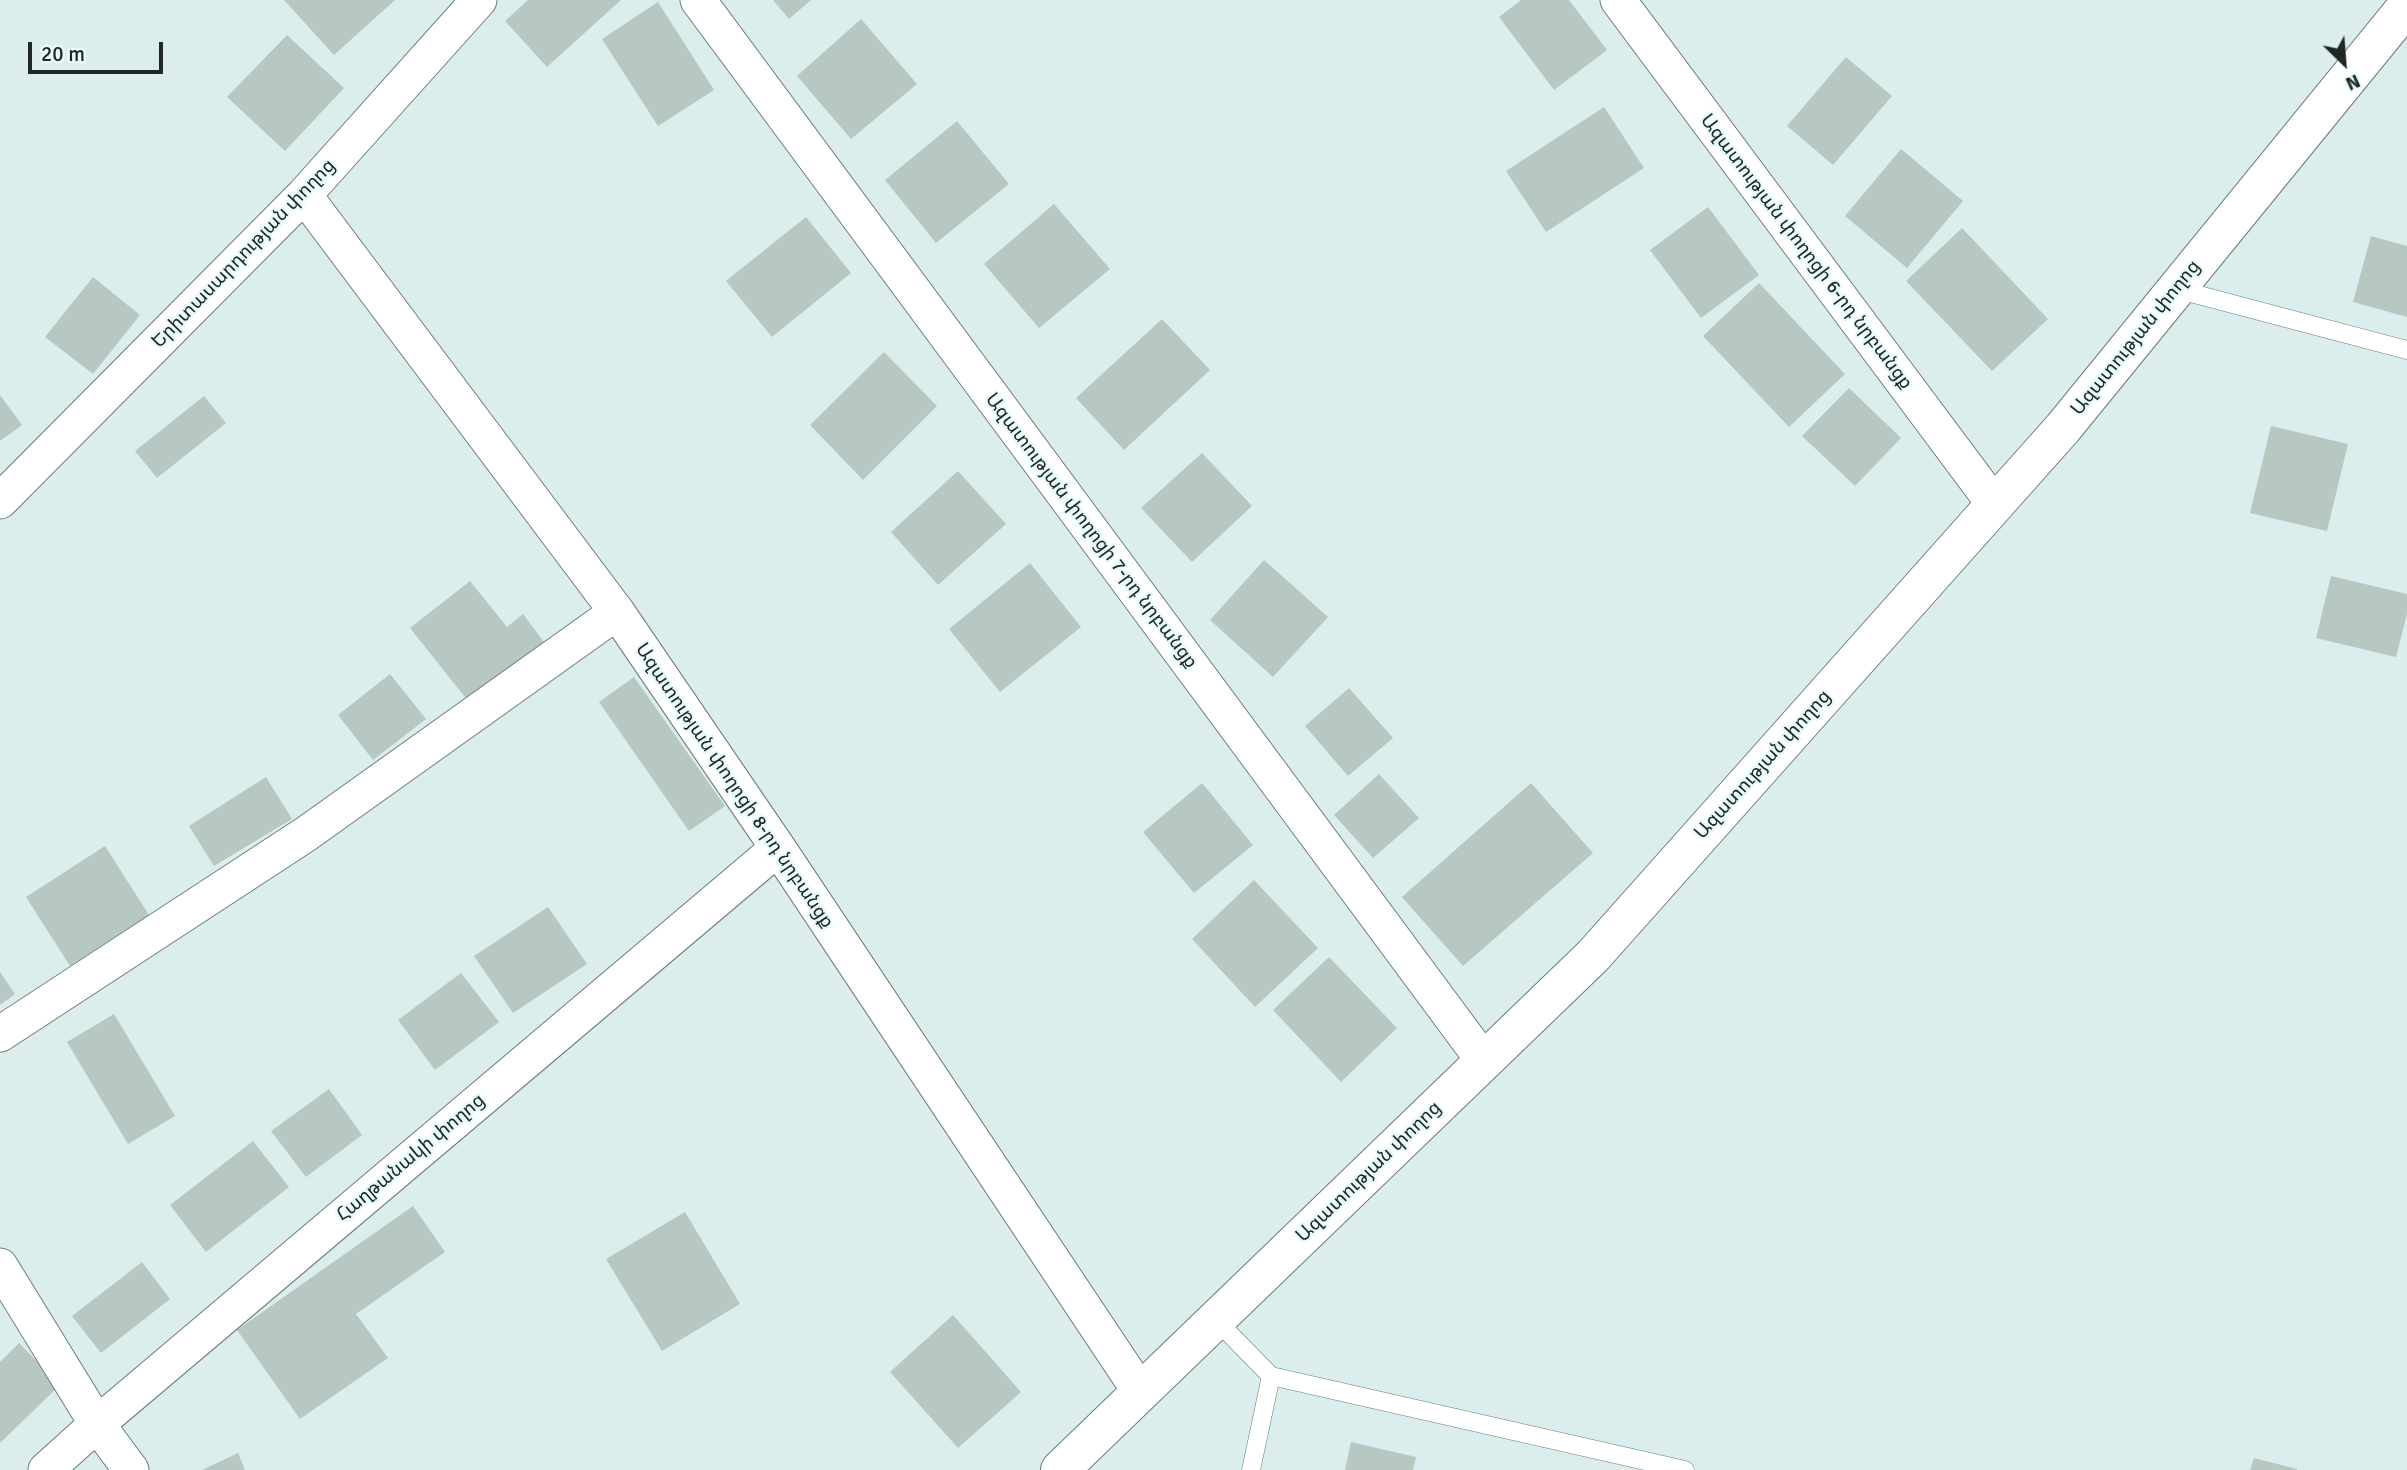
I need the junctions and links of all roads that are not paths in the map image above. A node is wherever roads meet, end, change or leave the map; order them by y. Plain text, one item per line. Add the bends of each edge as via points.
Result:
1 (479, 0) edge
2 (698, 0) edge
3 (1618, 0) edge
4 (2407, 6) edge
5 (304, 195) junction
6 (2176, 289) junction
7 (2407, 350) edge
8 (0, 502) edge
9 (1995, 505) junction
10 (617, 612) junction
11 (778, 848) junction
12 (0, 1034) edge
13 (1484, 1061) junction
14 (0, 1266) edge
15 (1216, 1320) junction
16 (1271, 1376) junction
17 (1141, 1393) junction
18 (97, 1424) junction
19 (46, 1470) edge
20 (131, 1470) edge
21 (1060, 1470) edge
22 (1251, 1470) edge
23 (1685, 1470) edge

1 - 5 street, Երիտասարդության փողոց
2 - 13 street, Ազատության փողոցի 7-րդ նրբանցք
3 - 9 street, Ազատության փողոցի 6-րդ նրբանցք
4 - 6 street, Ազատության փողոց
5 - 8 street, Երիտասարդության փողոց
5 - 10 street, Ազատության փողոցի 8-րդ նրբանցք
6 - 7 lane
6 - 9 street, Ազատության փողոց
9 - 13 street, Ազատության փողոց via 1593,956
10 - 11 street, Ազատության փողոցի 8-րդ նրբանցք
10 - 12 street via 306,834
11 - 17 street, Ազատության փողոցի 8-րդ նրբանցք
11 - 18 street, Հաղթանակի փողոց
13 - 15 street, Ազատության փողոց
14 - 18 street
15 - 16 lane
15 - 17 street, Ազատության փողոց
16 - 22 lane
16 - 23 lane
17 - 21 street, Ազատության փողոց
18 - 19 street, Հաղթանակի փողոց
18 - 20 street

